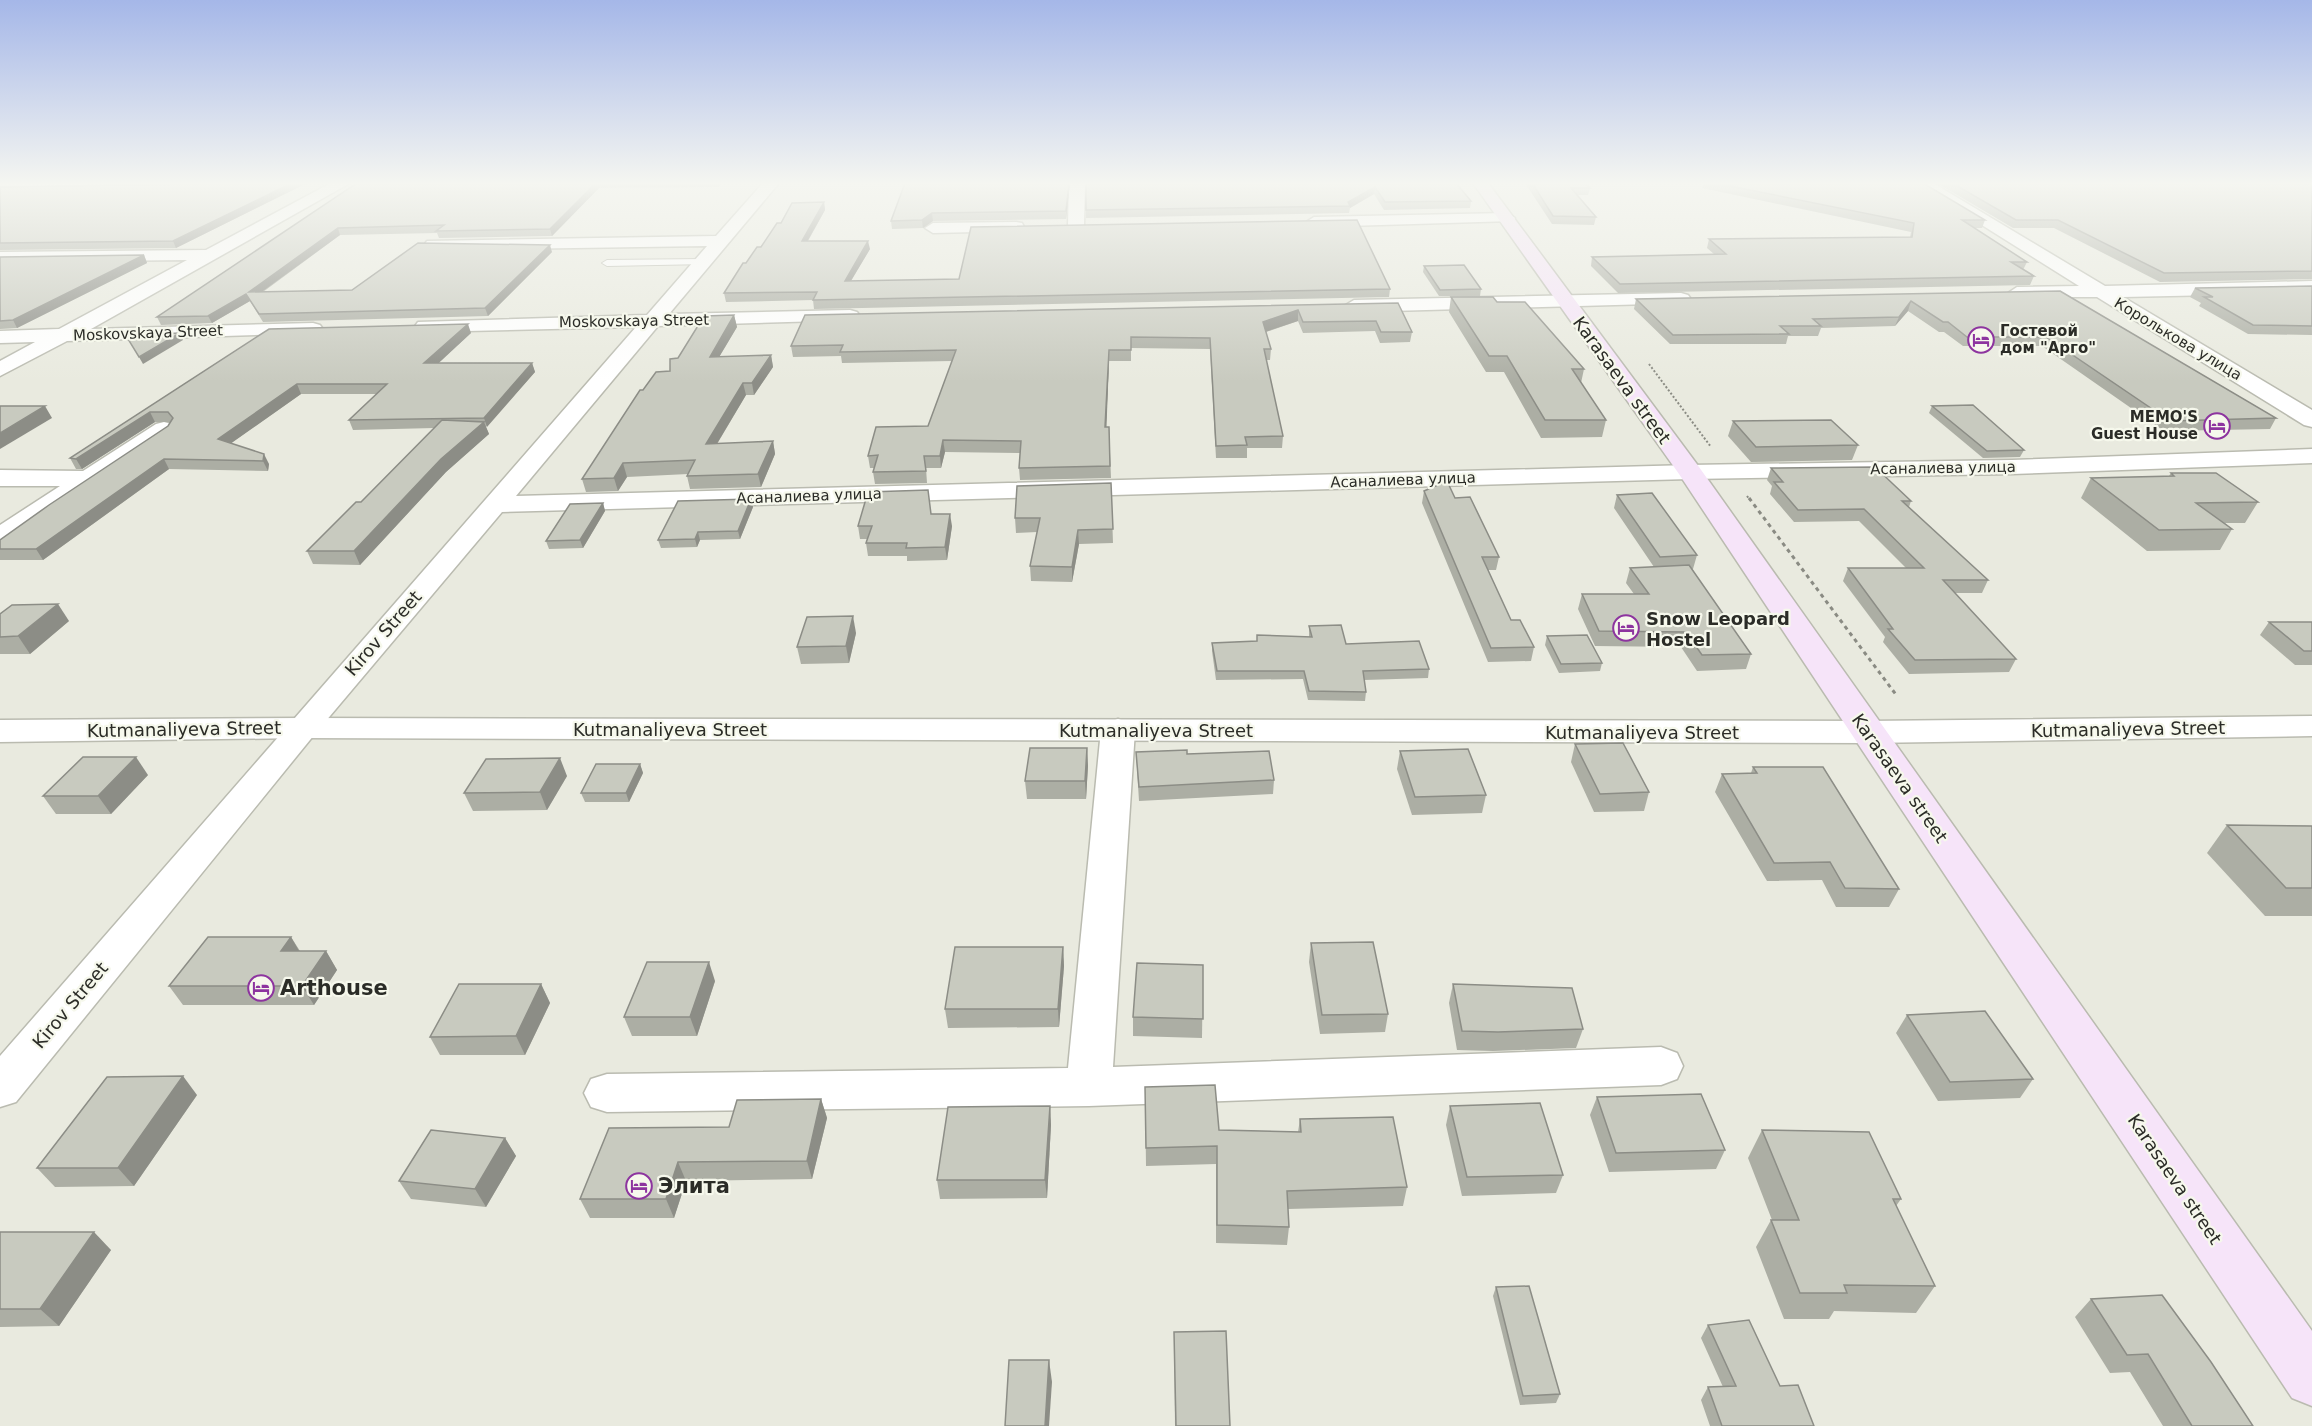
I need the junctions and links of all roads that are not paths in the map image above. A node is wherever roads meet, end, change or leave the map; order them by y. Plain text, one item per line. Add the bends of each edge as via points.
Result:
1 (221, 250) edge
2 (611, 250) edge
3 (713, 250) edge
4 (1529, 250) edge
5 (2030, 250) edge
6 (711, 252) junction
7 (211, 255) junction
8 (0, 257) edge
9 (607, 263) dead end
10 (2312, 287) edge
11 (2099, 292) junction
12 (1993, 294) edge
13 (1697, 299) edge
14 (1565, 301) junction
15 (1340, 306) edge
16 (866, 316) edge
17 (653, 320) junction
18 (405, 327) edge
19 (334, 328) edge
20 (63, 336) junction
21 (0, 337) edge
22 (0, 370) edge
23 (2312, 420) edge
24 (164, 429) edge
25 (2312, 456) edge
26 (1690, 472) junction
27 (0, 478) edge
28 (86, 479) junction
29 (494, 504) junction
30 (0, 537) edge
31 (2312, 726) edge
32 (302, 728) junction
33 (1118, 730) junction
34 (0, 731) edge
35 (1868, 732) junction
36 (1661, 1066) dead end
37 (0, 1088) edge
38 (1089, 1088) junction
39 (607, 1093) dead end
40 (2312, 1378) edge

1 - 7 street
2 - 6 street
3 - 6 street, Kirov Street
4 - 14 main road, Karasaeva street
5 - 11 street, Королькова улица
6 - 9 lane
6 - 17 street, Kirov Street
7 - 8 street
7 - 20 street
10 - 11 street
11 - 12 street
11 - 23 street, Королькова улица
13 - 14 street
14 - 15 street
14 - 26 main road, Karasaeva street
16 - 17 street, Moskovskaya Street
17 - 18 street, Moskovskaya Street
17 - 29 street, Kirov Street
19 - 20 street, Moskovskaya Street
20 - 21 street, Moskovskaya Street
20 - 22 street
24 - 28 street
25 - 26 street, Асаналиева улица via 2012,467
26 - 29 street, Асаналиева улица
26 - 35 main road, Karasaeva street
27 - 28 street
28 - 30 street
29 - 32 street, Kirov Street
31 - 35 street, Kutmanaliyeva Street
32 - 33 street, Kutmanaliyeva Street
32 - 34 street, Kutmanaliyeva Street
32 - 37 street, Kirov Street
33 - 35 street, Kutmanaliyeva Street
33 - 38 street
35 - 40 main road, Karasaeva street
36 - 38 street
38 - 39 street

